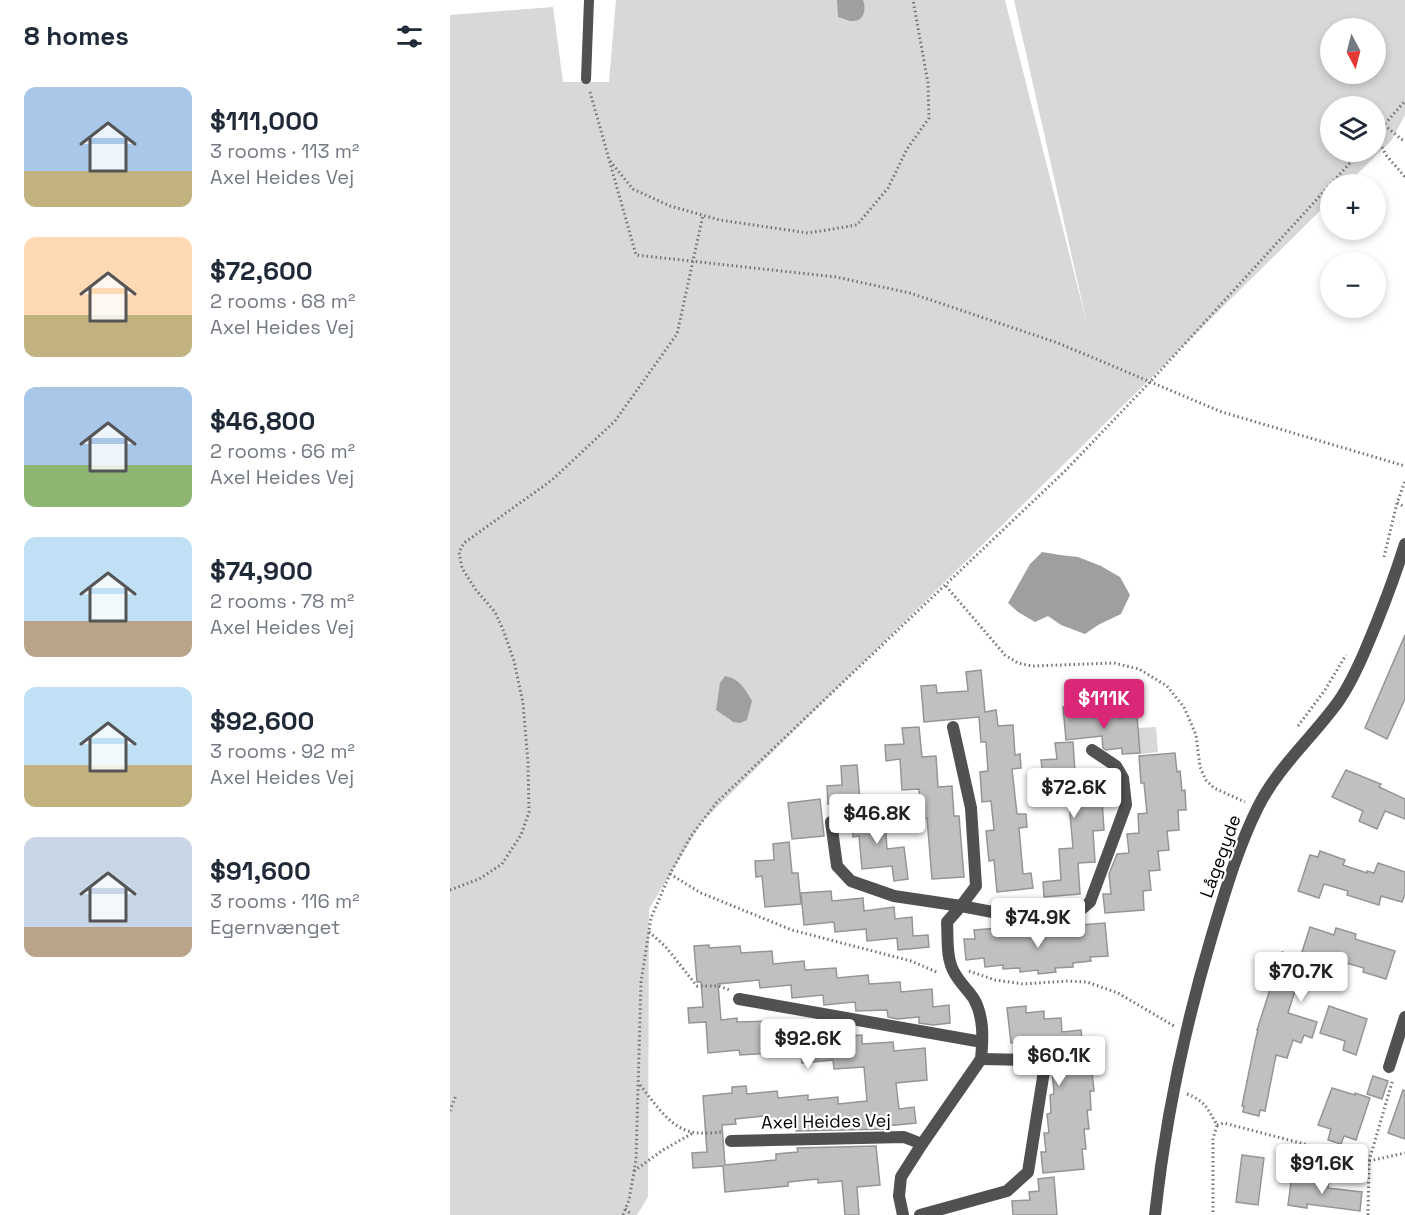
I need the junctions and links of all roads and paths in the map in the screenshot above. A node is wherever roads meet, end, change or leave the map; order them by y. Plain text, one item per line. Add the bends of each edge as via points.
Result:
1 (589, 0) edge
2 (913, 0) edge
3 (586, 78) joint
4 (1405, 101) edge
5 (1386, 123) edge
6 (1386, 127) edge
7 (1405, 142) edge
8 (1386, 155) edge
9 (609, 160) junction
10 (1351, 162) edge
11 (1405, 177) edge
12 (703, 215) junction
13 (693, 261) junction
14 (1150, 381) junction
15 (1405, 466) edge
16 (1397, 503) dead end
17 (1405, 507) edge
18 (1405, 544) edge
19 (946, 585) junction
20 (953, 727) dead end
21 (1092, 750) dead end
22 (1258, 808) junction
23 (831, 822) dead end
24 (670, 874) junction
25 (450, 890) edge
26 (961, 906) junction
27 (649, 932) junction
28 (954, 973) junction
29 (739, 999) joint
30 (1405, 1017) edge
31 (1188, 1029) junction
32 (982, 1042) junction
33 (981, 1059) junction
34 (1389, 1067) joint
35 (638, 1083) junction
36 (1175, 1091) junction
37 (456, 1095) dead end
38 (450, 1111) edge
39 (1217, 1125) junction
40 (693, 1132) junction
41 (731, 1141) joint
42 (922, 1144) junction
43 (1405, 1152) edge
44 (1369, 1161) junction
45 (634, 1171) junction
46 (625, 1209) junction
47 (623, 1215) edge
48 (632, 1215) edge
49 (903, 1215) edge
50 (920, 1215) edge
51 (1155, 1215) edge
52 (1213, 1215) edge
53 (1368, 1215) edge

1 - 3 lane
2 - 12 path via 928,83 928,118 907,148 888,188 857,225 808,233
3 - 9 path
4 - 5 path
6 - 7 path
8 - 11 path
9 - 12 path via 633,189 670,206
9 - 13 path via 636,255
10 - 14 path
12 - 13 path
13 - 14 path via 836,277 910,293 1058,343
13 - 25 path via 676,334 615,421 552,480 465,543 459,552 462,568 495,612 514,660 523,703 530,812 502,864
14 - 15 path via 1222,412
14 - 19 path via 1065,471
16 - 17 path
18 - 22 street, Lågegyde via 1346,691 1283,768
19 - 22 path via 1005,655 1018,663 1114,663 1139,669 1167,686 1184,707 1196,735 1200,767 1206,780 1214,789
19 - 24 path via 717,802 691,836
20 - 26 street via 971,808 976,886
21 - 26 street via 1116,766 1123,778 1126,805 1090,902 1077,913 1024,918
22 - 31 street, Lågegyde via 1218,917
23 - 26 street via 837,866 851,881 894,896
24 - 27 path
24 - 28 path via 701,893 792,930 911,961 942,974
26 - 28 street via 947,922
27 - 29 path via 697,986 729,989
27 - 35 path via 641,982
28 - 31 path via 971,971 1023,984 1087,982 1118,993 1174,1026
28 - 32 street via 975,1000
29 - 32 street
30 - 34 street
31 - 36 street, Lågegyde
32 - 33 street
33 - 42 street
33 - 50 street via 1034,1060 1044,1071 1028,1172 1007,1191
34 - 44 path via 1393,1079
35 - 40 path via 673,1122
35 - 45 path
36 - 39 path via 1199,1099
36 - 51 street, Lågegyde
37 - 38 path
39 - 44 path via 1224,1123
39 - 52 path via 1213,1138
40 - 41 path via 724,1132
40 - 45 path
41 - 42 street, Axel Heides Vej via 904,1137
42 - 49 street via 901,1177
43 - 44 path
44 - 53 path
45 - 46 path
46 - 47 path
46 - 48 path

